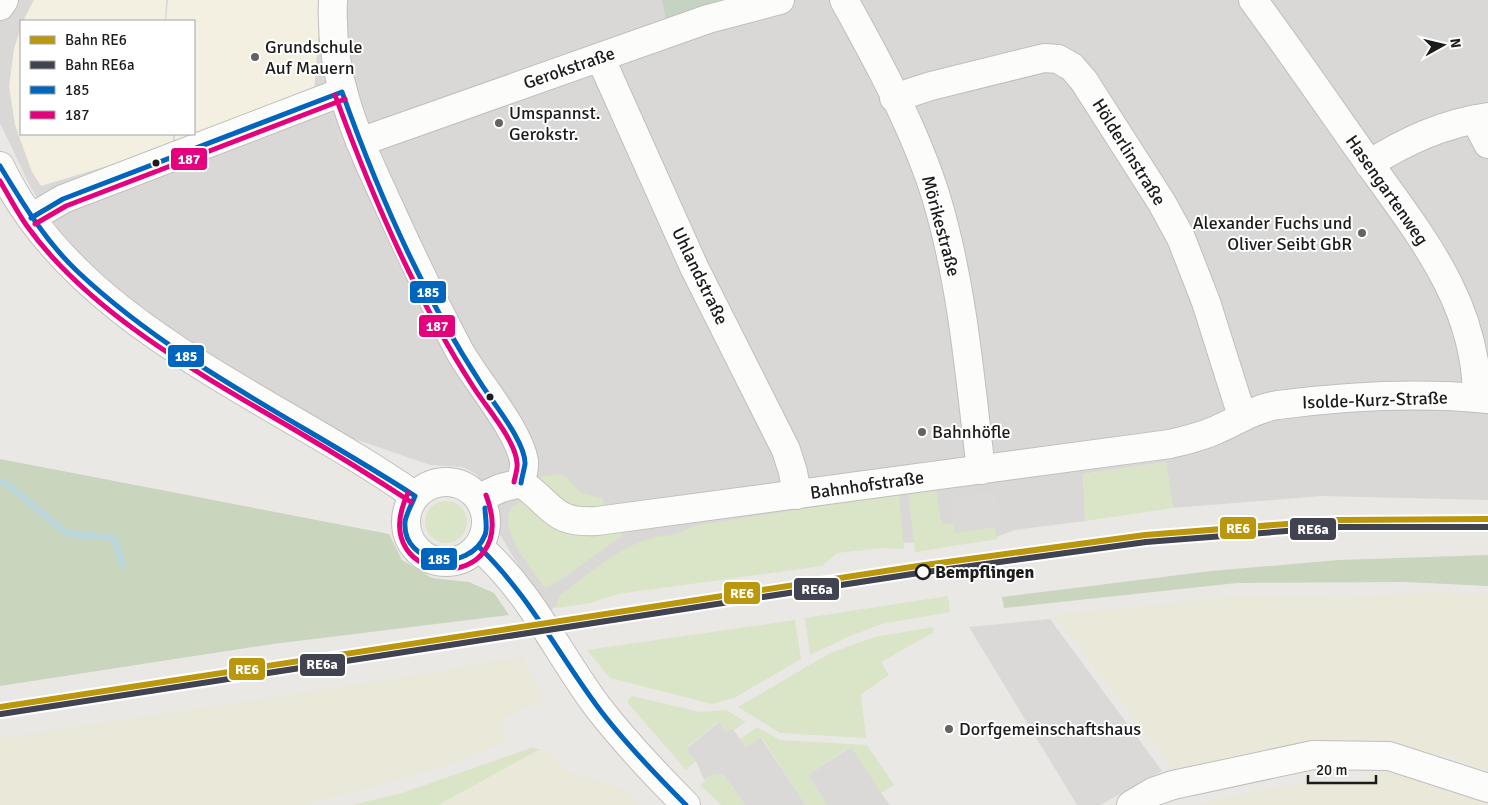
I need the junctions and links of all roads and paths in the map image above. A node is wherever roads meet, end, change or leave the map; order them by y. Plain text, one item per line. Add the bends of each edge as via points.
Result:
1 (4, 0) edge
2 (333, 0) edge
3 (780, 0) edge
4 (844, 0) edge
5 (1254, 0) edge
6 (0, 6) edge
7 (600, 58) junction
8 (342, 92) junction
9 (894, 98) junction
10 (1481, 118) edge
11 (360, 142) junction
12 (1488, 144) edge
13 (1369, 164) junction
14 (0, 166) edge
15 (31, 218) junction
16 (1482, 399) edge
17 (1252, 412) junction
18 (981, 470) junction
19 (521, 483) junction
20 (797, 495) junction
21 (415, 496) junction
22 (480, 498) junction
23 (479, 546) junction
24 (1488, 788) edge
25 (686, 805) edge
26 (1131, 805) edge

1 - 6 street
2 - 8 street via 335,54
3 - 7 street, Gerokstraße via 708,19
4 - 9 street, Mörikestraße
5 - 13 street, Hasengartenweg
7 - 11 street, Gerokstraße
7 - 20 street, Uhlandstraße via 694,267 782,441
8 - 11 street
8 - 15 street via 95,186 63,199
9 - 17 street, Hölderlinstraße via 1044,58 1058,59 1072,67 1124,143 1181,238
9 - 18 street, Mörikestraße via 936,198 952,259
10 - 12 street
10 - 13 street via 1426,133
11 - 19 street via 444,323 519,443 525,463
13 - 16 street, Hasengartenweg via 1425,242 1450,286 1471,342
14 - 15 street
15 - 21 street via 78,271 153,333 209,371 345,449
16 - 17 street, Isolde-Kurz-Straße via 1369,397 1294,402
17 - 18 street, Bahnhofstraße via 1216,430 1170,444
18 - 20 street, Bahnhofstraße
19 - 20 street, Bahnhofstraße via 534,491 556,515 584,522
19 - 22 street
21 - 22 street via 436,482 448,481 460,483
21 - 23 street via 406,516 406,526 414,547 423,556 447,563 464,558
22 - 23 street via 487,522
23 - 25 street via 521,591 596,705 650,769
24 - 26 street via 1389,756 1313,755 1173,785

